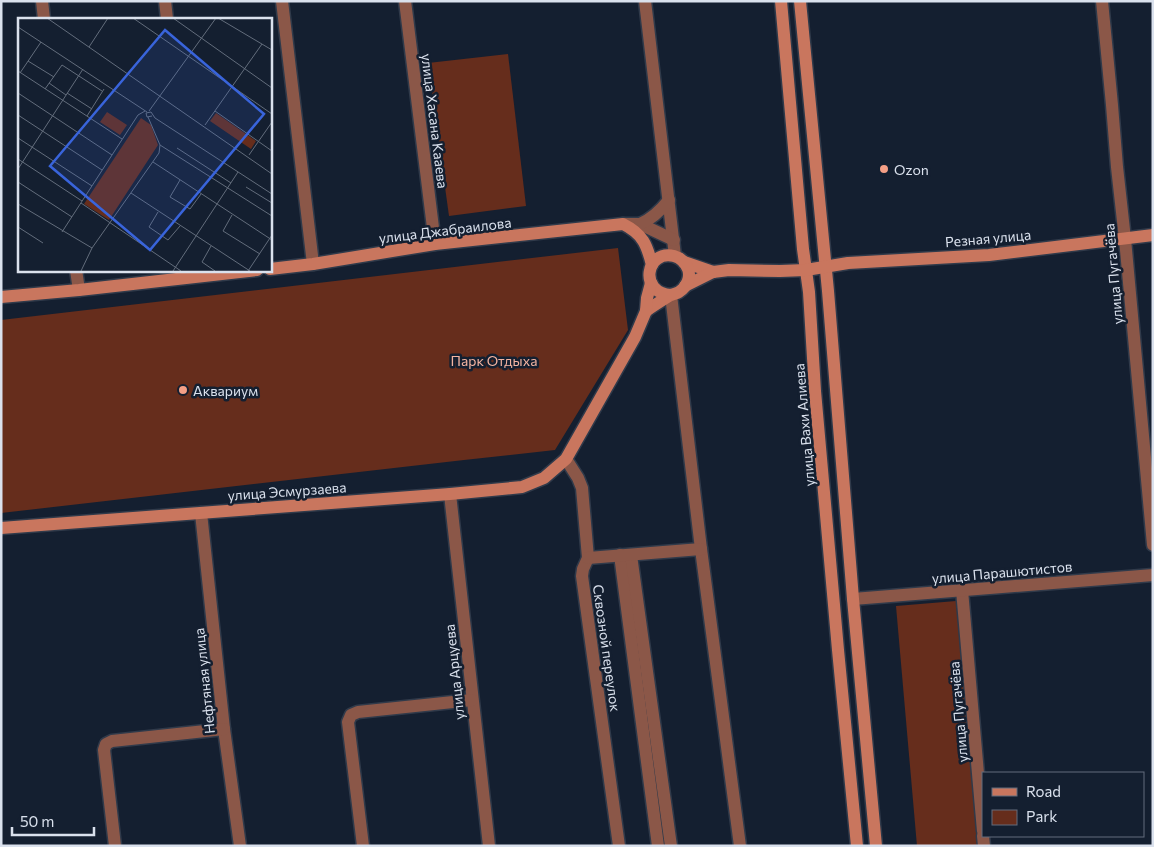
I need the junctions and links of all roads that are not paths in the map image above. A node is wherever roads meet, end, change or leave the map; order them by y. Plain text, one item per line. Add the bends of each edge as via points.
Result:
1 (42, 1) edge
2 (165, 1) edge
3 (282, 1) edge
4 (405, 1) edge
5 (645, 1) edge
6 (780, 1) edge
7 (800, 1) edge
8 (1102, 1) edge
9 (44, 18) edge
10 (167, 18) edge
11 (669, 200) junction
12 (623, 224) junction
13 (640, 224) junction
14 (1153, 235) edge
15 (1125, 238) junction
16 (674, 240) junction
17 (435, 244) junction
18 (680, 259) junction
19 (313, 264) junction
20 (652, 265) junction
21 (825, 267) junction
22 (271, 269) edge
23 (806, 270) junction
24 (76, 271) edge
25 (237, 271) edge
26 (713, 272) junction
27 (196, 273) edge
28 (651, 283) junction
29 (685, 286) junction
30 (78, 290) junction
31 (671, 295) junction
32 (1, 297) edge
33 (646, 311) junction
34 (566, 460) junction
35 (450, 494) junction
36 (201, 513) junction
37 (1, 528) edge
38 (1153, 545) edge
39 (701, 549) junction
40 (626, 555) junction
41 (588, 558) junction
42 (1153, 575) edge
43 (962, 590) junction
44 (853, 599) junction
45 (472, 700) junction
46 (224, 729) junction
47 (982, 820) edge
48 (115, 846) edge
49 (240, 846) edge
50 (363, 846) edge
51 (489, 846) edge
52 (619, 846) edge
53 (658, 846) edge
54 (672, 846) edge
55 (740, 846) edge
56 (857, 846) edge
57 (876, 846) edge

1 - 9 street
2 - 10 street
3 - 19 street
4 - 17 street, улица Хасана Кааева
5 - 11 street
6 - 23 street, улица Вахи Алиева
7 - 21 street
8 - 15 street, улица Пугачёва
11 - 13 street via 660,212
11 - 16 street
12 - 13 street, улица Джабраилова
12 - 17 street, улица Джабраилова
12 - 20 street via 643,239
13 - 16 street, улица Джабраилова
14 - 15 street, Резная улица
15 - 21 street, Резная улица via 989,255
15 - 38 street, улица Пугачёва
16 - 18 street
17 - 19 street, улица Джабраилова
18 - 20 street via 667,255
18 - 26 street
18 - 29 street via 689,273
19 - 22 street, улица Джабраилова
20 - 28 street
21 - 23 street, Резная улица
21 - 44 street
23 - 26 street, Резная улица
23 - 56 street, улица Вахи Алиева
24 - 30 street
25 - 27 street
26 - 29 street
27 - 30 street
28 - 31 street via 659,292
28 - 33 street
29 - 31 street
30 - 32 street
31 - 33 street
31 - 39 street
33 - 34 street via 635,337
34 - 35 street, улица Эсмурзаева via 544,478 522,487
34 - 41 street, Сквозной переулок via 582,488
35 - 36 street, улица Эсмурзаева
35 - 45 street, улица Арцуева
36 - 37 street, улица Эсмурзаева
36 - 46 street, Нефтяная улица
39 - 40 street
39 - 55 street
40 - 41 street
40 - 53 street
40 - 54 street
41 - 52 street, Сквозной переулок via 582,576
42 - 43 street, улица Парашютистов
43 - 44 street, улица Парашютистов
43 - 47 street, улица Пугачёва
44 - 57 street
45 - 50 street via 351,715 348,722
45 - 51 street, улица Арцуева
46 - 48 street via 106,744 104,750
46 - 49 street, Нефтяная улица

